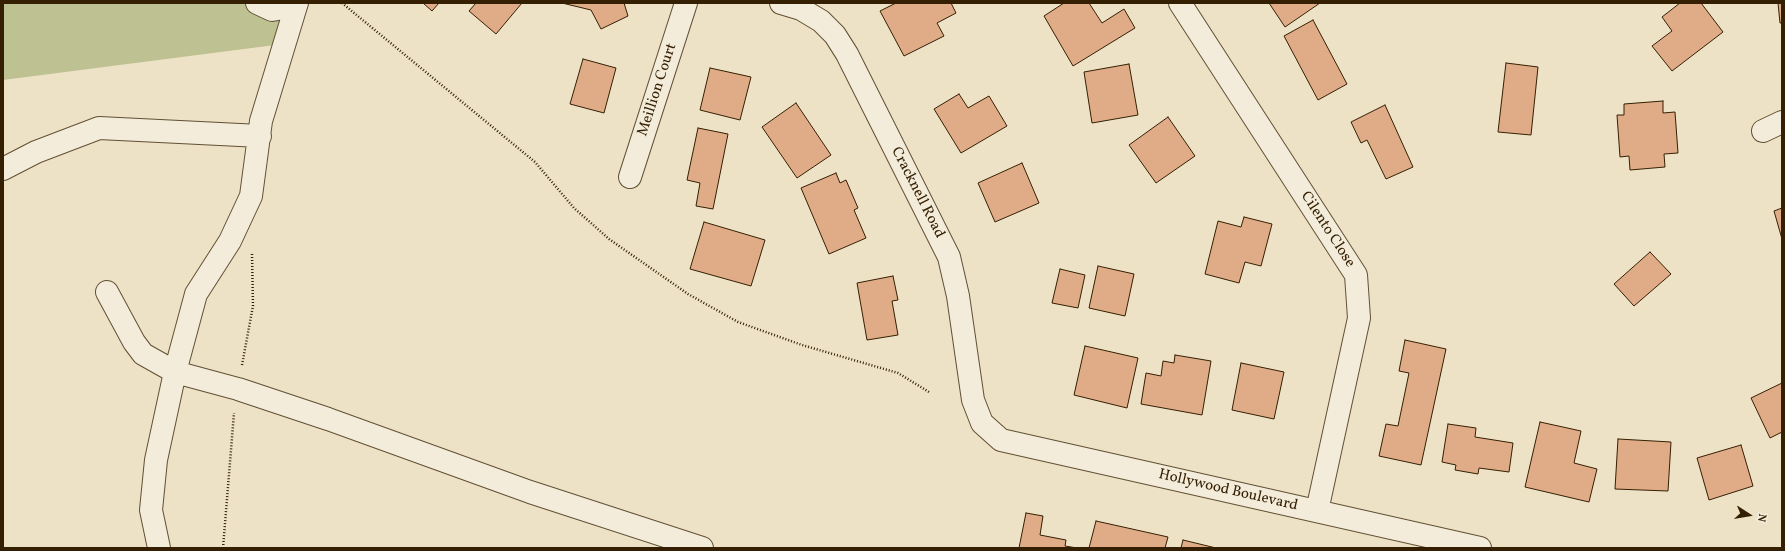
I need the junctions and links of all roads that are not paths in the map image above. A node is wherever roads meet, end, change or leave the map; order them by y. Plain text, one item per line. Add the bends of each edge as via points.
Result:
1 (257, 3) edge
2 (686, 3) edge
3 (781, 3) edge
4 (1180, 3) edge
5 (297, 4) edge
6 (260, 136) junction
7 (3, 169) edge
8 (630, 177) dead end
9 (107, 292) dead end
10 (175, 372) junction
11 (982, 423) joint
12 (1316, 511) junction
13 (159, 548) edge
14 (702, 548) edge
15 (1480, 548) edge

1 - 5 street via 272,10
2 - 8 street, Meillion Court
3 - 11 street, Cracknell Road via 801,9 821,21 835,35 949,257 958,296 973,400
4 - 12 street, Cilento Close via 1356,275 1359,318
5 - 6 street via 260,121
6 - 7 street via 99,128 36,152
6 - 10 street via 251,196 230,241 196,294
9 - 10 street via 143,354
10 - 13 street via 156,460 151,510
10 - 14 street via 260,396 530,492
11 - 12 street, Hollywood Boulevard via 1002,440
12 - 15 street, Hollywood Boulevard

